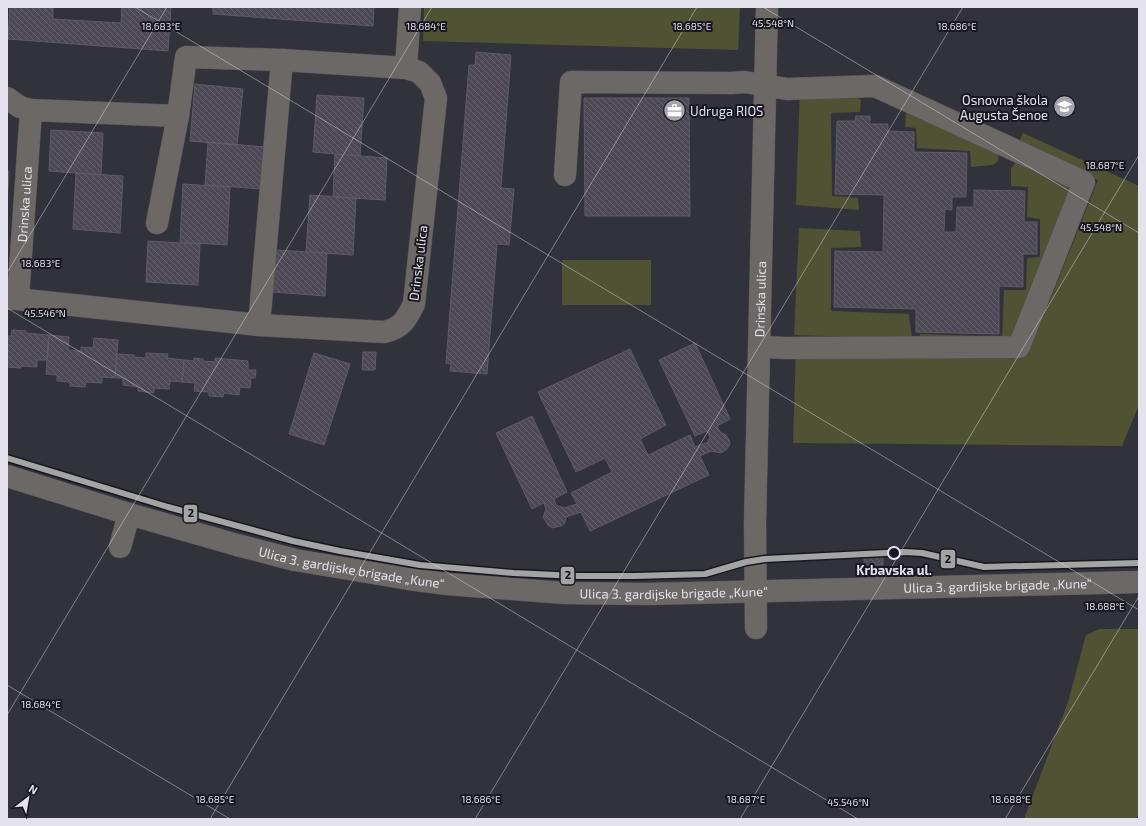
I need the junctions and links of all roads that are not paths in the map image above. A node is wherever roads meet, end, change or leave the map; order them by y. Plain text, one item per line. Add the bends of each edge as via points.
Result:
1 (410, 7) edge
2 (767, 7) edge
3 (282, 60) junction
4 (406, 68) junction
5 (766, 86) junction
6 (7, 98) edge
7 (31, 110) junction
8 (178, 116) junction
9 (565, 175) dead end
10 (156, 223) dead end
11 (12, 298) edge
12 (259, 325) junction
13 (760, 347) junction
14 (7, 476) edge
15 (129, 514) junction
16 (120, 547) dead end
17 (1139, 582) edge
18 (756, 592) junction
19 (756, 628) dead end

1 - 4 street
2 - 5 street, Drinska ulica
3 - 4 street, Drinska ulica
3 - 8 street, Drinska ulica via 186,57
3 - 12 street
4 - 12 street, Drinska ulica via 418,72 430,83 436,98 414,304 406,320 396,329 384,332
5 - 9 street via 745,82 571,82
5 - 13 street, Drinska ulica
5 - 13 street via 787,89 875,86 1084,182 1019,347
6 - 7 street via 20,107
7 - 8 street
7 - 11 street, Drinska ulica
8 - 10 street, Drinska ulica
11 - 12 street, Drinska ulica
13 - 18 street, Drinska ulica via 755,523
14 - 15 street, Ulica 3. gardijske brigade „Kune“
15 - 16 street
15 - 18 street, Ulica 3. gardijske brigade „Kune“ via 295,560 409,579 564,593
17 - 18 street, Ulica 3. gardijske brigade „Kune“
18 - 19 street, Drinska ulica

